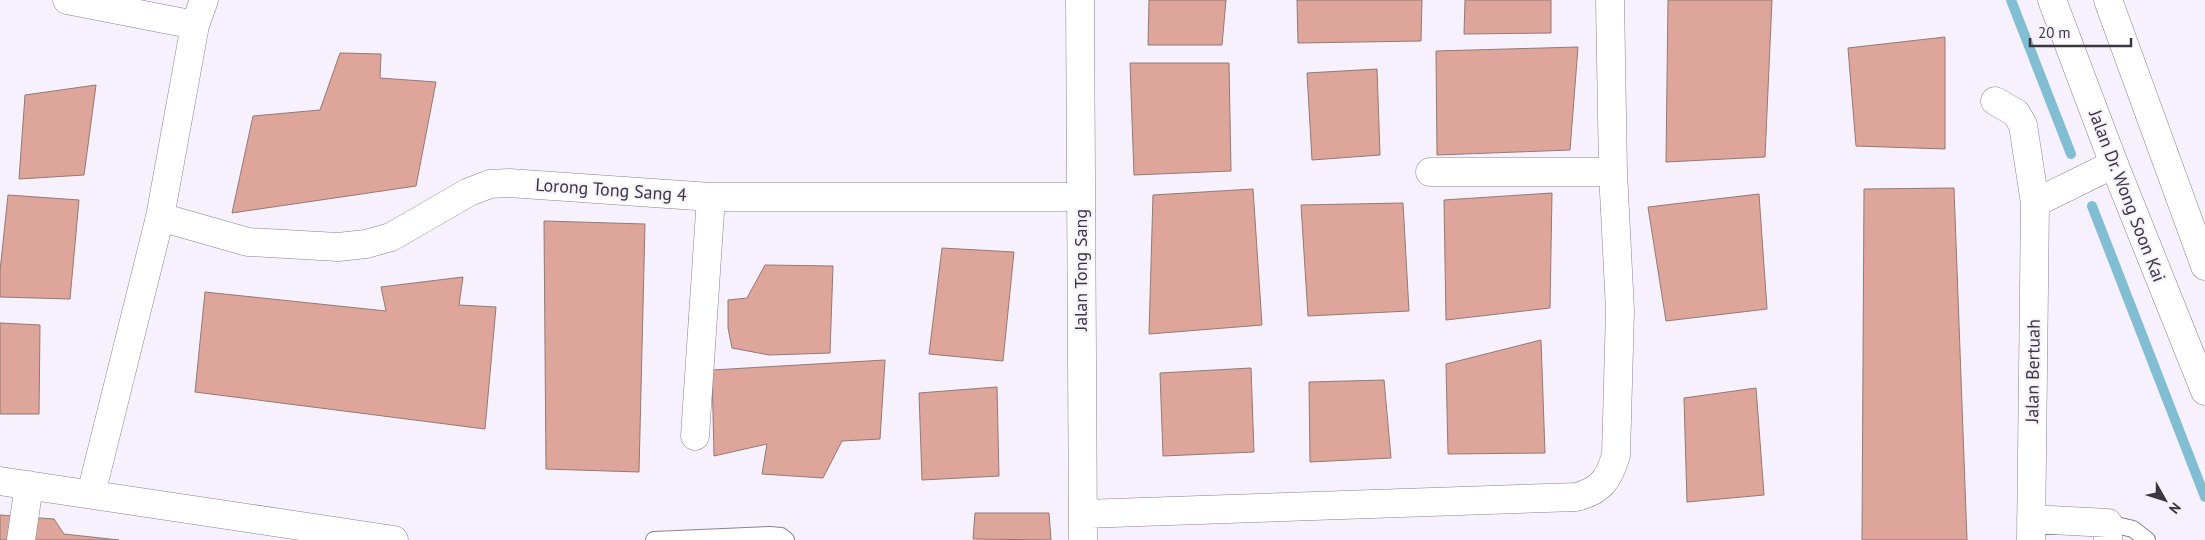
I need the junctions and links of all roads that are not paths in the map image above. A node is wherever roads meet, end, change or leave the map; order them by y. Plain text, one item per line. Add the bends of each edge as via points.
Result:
1 (67, 0) edge
2 (204, 0) edge
3 (1080, 0) edge
4 (1610, 0) edge
5 (2052, 0) edge
6 (2108, 0) edge
7 (195, 25) junction
8 (1995, 101) dead end
9 (2114, 164) junction
10 (1430, 172) dead end
11 (1613, 172) junction
12 (711, 197) junction
13 (1081, 197) junction
14 (2035, 202) junction
15 (160, 217) junction
16 (2205, 266) edge
17 (2205, 392) edge
18 (695, 436) dead end
19 (0, 481) edge
20 (29, 485) junction
21 (91, 494) junction
22 (1083, 527) edge
23 (2031, 529) edge
24 (2108, 532) edge
25 (21, 540) edge
26 (394, 540) edge
27 (654, 540) edge
28 (786, 540) edge
29 (2147, 540) edge

1 - 7 street
2 - 7 street
3 - 13 street, Jalan Tong Sang
4 - 11 street
5 - 9 street, Jalan Dr. Wong Soon Kai
6 - 16 street
7 - 15 street
8 - 14 street, Jalan Bertuah via 2016,113 2023,125
9 - 14 street
9 - 17 street, Jalan Dr. Wong Soon Kai
10 - 11 street
11 - 22 street via 1620,310 1616,455 1611,471 1590,494
12 - 13 street, Lorong Tong Sang 4
12 - 15 street, Lorong Tong Sang 4 via 490,184 445,204 391,236 338,248 248,242
12 - 18 street
13 - 22 street, Jalan Tong Sang
14 - 23 street, Jalan Bertuah
15 - 21 street
19 - 20 street
20 - 21 street
20 - 25 street
21 - 26 street
23 - 24 street
24 - 29 lane via 2133,530
27 - 28 lane via 780,536

